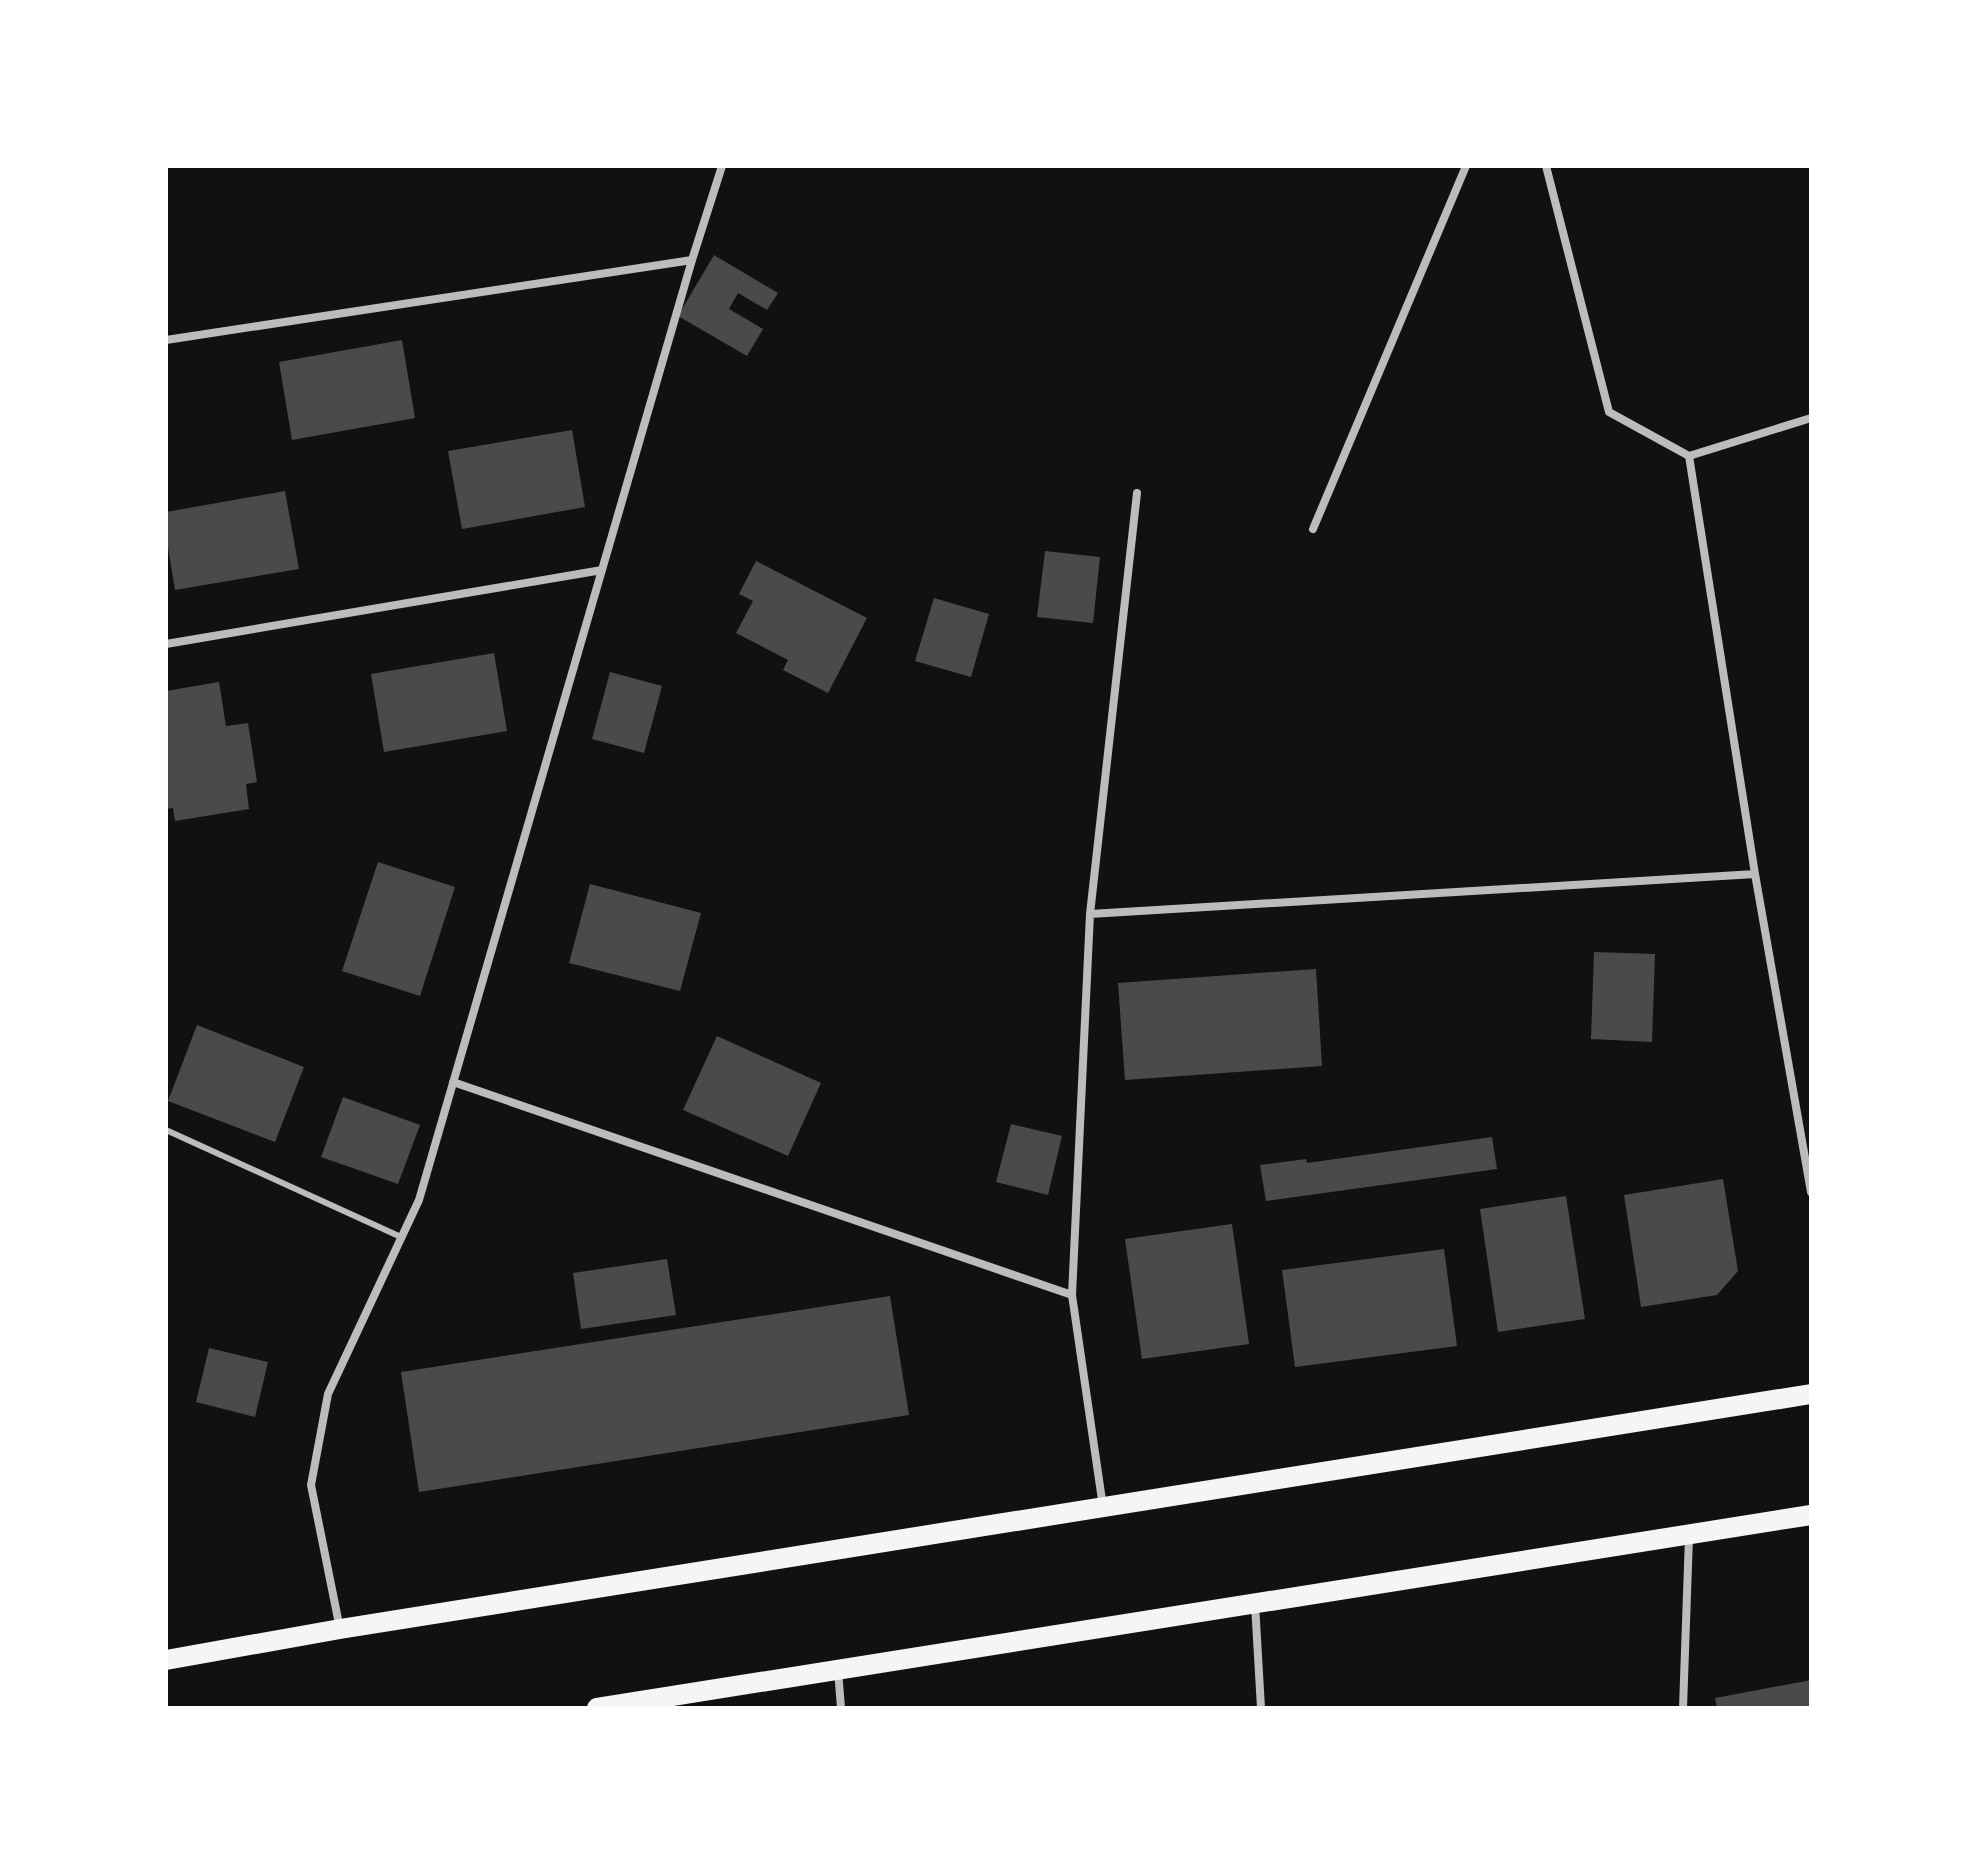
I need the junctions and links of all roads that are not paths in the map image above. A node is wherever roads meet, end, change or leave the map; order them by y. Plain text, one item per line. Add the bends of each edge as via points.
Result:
1 (722, 166) edge
2 (1466, 166) edge
3 (1546, 166) edge
4 (692, 260) junction
5 (166, 340) edge
6 (1811, 418) edge
7 (1689, 456) junction
8 (1137, 493) dead end
9 (1313, 529) dead end
10 (602, 570) junction
11 (166, 644) edge
12 (1755, 874) junction
13 (1090, 914) junction
14 (453, 1082) junction
15 (166, 1130) edge
16 (1811, 1192) edge
17 (401, 1237) junction
18 (1072, 1295) junction
19 (1811, 1394) edge
20 (1103, 1508) junction
21 (1811, 1515) edge
22 (1689, 1536) junction
23 (1255, 1603) junction
24 (340, 1629) junction
25 (166, 1660) edge
26 (838, 1669) junction
27 (597, 1708) edge
28 (841, 1708) edge
29 (1261, 1708) edge
30 (1683, 1708) edge

1 - 4 street
2 - 9 street
3 - 7 street via 1609,412
4 - 5 street
4 - 10 street
6 - 7 street
7 - 12 street
8 - 13 street
10 - 11 street
10 - 14 street
12 - 13 street
12 - 16 street
13 - 18 street
14 - 17 street via 419,1200
14 - 18 street
15 - 17 lane
17 - 24 street via 328,1394 311,1485
18 - 20 street
19 - 20 main road
20 - 24 main road
21 - 22 main road
22 - 23 main road
22 - 30 street
23 - 26 main road
23 - 29 street
24 - 25 main road
26 - 27 main road
26 - 28 street

